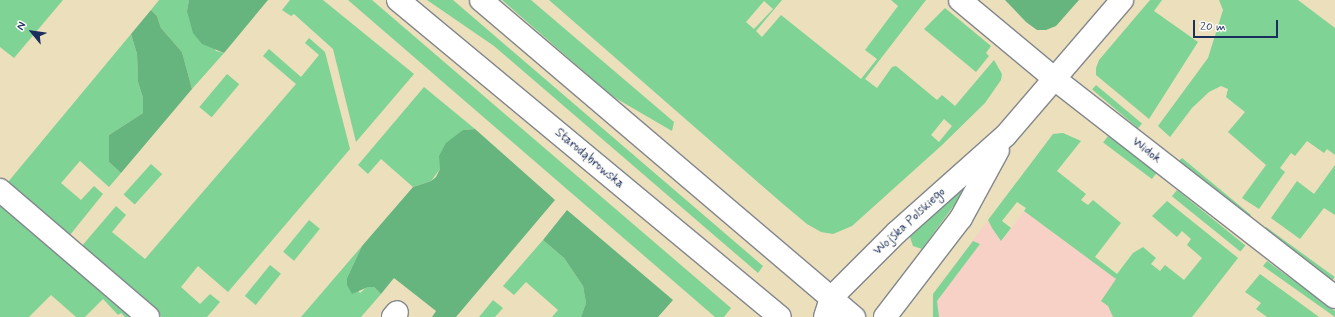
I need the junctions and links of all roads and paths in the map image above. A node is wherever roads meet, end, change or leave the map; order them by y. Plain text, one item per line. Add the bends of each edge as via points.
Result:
1 (398, 0) edge
2 (481, 0) edge
3 (960, 0) edge
4 (1122, 0) edge
5 (1056, 80) junction
6 (1006, 135) junction
7 (0, 190) edge
8 (1335, 297) edge
9 (828, 308) edge
10 (148, 317) edge
11 (780, 317) edge
12 (854, 317) edge
13 (885, 317) edge

1 - 11 street, Starodąbrowska
2 - 9 street
3 - 5 street, Widok
4 - 5 street, Wojska Polskiego
5 - 6 street, Wojska Polskiego
5 - 8 street, Widok
6 - 9 street, Wojska Polskiego via 896,233
6 - 13 street, Wojska Polskiego via 961,218
7 - 10 street
9 - 12 street

